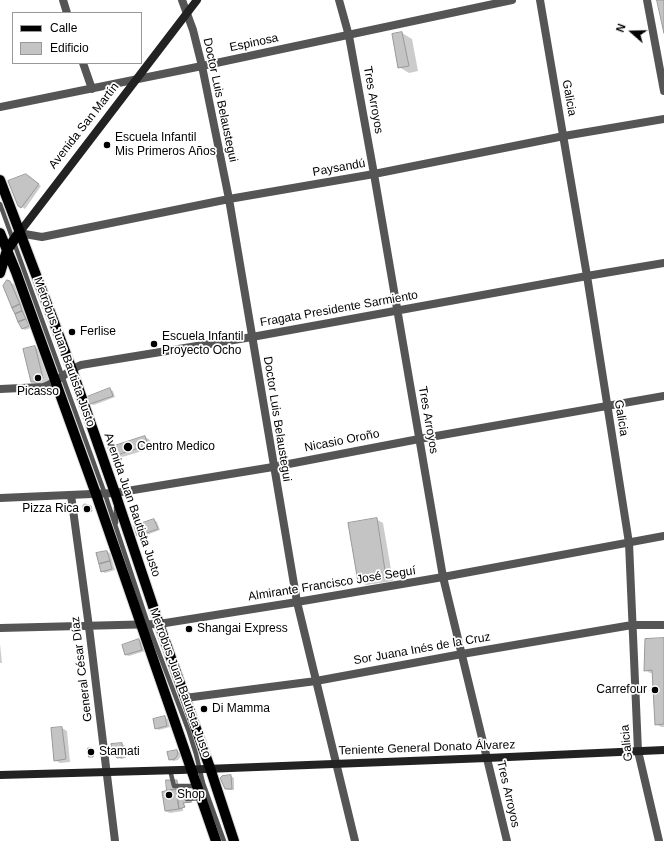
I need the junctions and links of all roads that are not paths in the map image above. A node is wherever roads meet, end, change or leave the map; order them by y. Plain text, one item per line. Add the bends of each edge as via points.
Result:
1 (63, 0) edge
2 (182, 0) edge
3 (197, 0) edge
4 (339, 0) edge
5 (512, 0) edge
6 (540, 0) edge
7 (647, 0) edge
8 (67, 12) edge
9 (187, 13) junction
10 (349, 36) junction
11 (83, 64) edge
12 (202, 66) junction
13 (136, 80) junction
14 (92, 89) junction
15 (664, 91) edge
16 (0, 107) edge
17 (664, 120) edge
18 (564, 136) junction
19 (374, 174) junction
20 (0, 180) edge
21 (229, 199) junction
22 (0, 204) edge
23 (0, 233) edge
24 (16, 237) junction
25 (4, 251) edge
26 (0, 258) edge
27 (664, 263) edge
28 (0, 273) edge
29 (587, 276) junction
30 (397, 311) junction
31 (252, 337) junction
32 (72, 370) junction
33 (59, 380) junction
34 (0, 389) edge
35 (664, 396) edge
36 (607, 406) junction
37 (419, 438) junction
38 (273, 467) junction
39 (105, 494) junction
40 (71, 495) junction
41 (0, 498) edge
42 (117, 531) junction
43 (664, 536) edge
44 (629, 543) junction
45 (443, 578) junction
46 (297, 602) junction
47 (144, 624) junction
48 (159, 624) junction
49 (632, 625) junction
50 (664, 625) edge
51 (89, 627) junction
52 (0, 628) edge
53 (462, 654) junction
54 (316, 681) junction
55 (185, 698) junction
56 (664, 750) edge
57 (638, 751) junction
58 (487, 758) junction
59 (337, 763) junction
60 (200, 769) junction
61 (170, 770) junction
62 (106, 772) junction
63 (0, 775) edge
64 (183, 786) junction
65 (196, 786) junction
66 (201, 798) junction
67 (115, 841) edge
68 (216, 841) edge
69 (224, 841) edge
70 (234, 841) edge
71 (355, 841) edge
72 (507, 841) edge
73 (659, 841) edge

1 - 8 street
2 - 9 street, Doctor Luis Belaustegui
3 - 9 main road, Avenida San Martín
4 - 10 street, Tres Arroyos
5 - 10 street, Espinosa
6 - 18 street, Galicia
7 - 15 street
9 - 12 street, Doctor Luis Belaustegui
9 - 13 main road, Avenida San Martín
10 - 12 street, Espinosa
10 - 19 street, Tres Arroyos
11 - 14 street
12 - 13 street, Espinosa
12 - 21 street, Doctor Luis Belaustegui
13 - 14 street, Espinosa
13 - 24 main road, Avenida San Martín
14 - 16 street, Espinosa
17 - 18 street, Paysandú
18 - 19 street, Paysandú
18 - 29 street, Galicia
19 - 21 street, Paysandú
19 - 30 street, Tres Arroyos
20 - 24 main road, Avenida Juan Bautista Justo
21 - 24 street, Paysandú via 42,237
21 - 31 street, Doctor Luis Belaustegui
22 - 24 lane, Metrobus Juan Bautista Justo
23 - 25 main road, Avenida Juan Bautista Justo
24 - 25 main road, Avenida San Martín
24 - 32 main road, Avenida Juan Bautista Justo
24 - 33 lane, Metrobus Juan Bautista Justo
25 - 26 lane
25 - 28 main road, Avenida San Martín
25 - 33 main road, Avenida Juan Bautista Justo
27 - 29 street, Fragata Presidente Sarmiento
29 - 30 street, Fragata Presidente Sarmiento
29 - 36 street, Galicia
30 - 31 street, Fragata Presidente Sarmiento
30 - 37 street, Tres Arroyos
31 - 32 street, Fragata Presidente Sarmiento via 81,365
31 - 38 street, Doctor Luis Belaustegui
32 - 33 street, Fragata Presidente Sarmiento
32 - 39 main road, Avenida Juan Bautista Justo
33 - 34 street, Fragata Presidente Sarmiento via 43,387
33 - 39 main road, Avenida Juan Bautista Justo
35 - 36 street, Nicasio Oroño
36 - 37 street, Nicasio Oroño
36 - 44 street, Galicia
37 - 38 street, Nicasio Oroño
37 - 45 street, Tres Arroyos
38 - 39 street, Nicasio Oroño
38 - 46 street, Doctor Luis Belaustegui
39 - 40 street, Nicasio Oroño
39 - 42 lane, Metrobus Juan Bautista Justo
39 - 42 lane, Metrobus Juan Bautista Justo
39 - 47 main road, Avenida Juan Bautista Justo
39 - 48 main road, Avenida Juan Bautista Justo
40 - 41 street, Nicasio Oroño
40 - 51 street, General César Díaz
42 - 47 lane, Metrobus Juan Bautista Justo
43 - 44 street, Almirante Francisco José Seguí
44 - 45 street, Almirante Francisco José Seguí
44 - 49 street, Galicia
45 - 46 street, Almirante Francisco José Seguí
45 - 53 street, Tres Arroyos
46 - 48 street, Almirante Francisco José Seguí
46 - 54 street, Doctor Luis Belaustegui
47 - 48 street, Almirante Francisco José Seguí
47 - 51 street, Almirante Francisco José Seguí
47 - 60 main road, Avenida Juan Bautista Justo
48 - 55 main road, Avenida Juan Bautista Justo
49 - 50 street, Sor Juana Inés de la Cruz
49 - 53 street, Sor Juana Inés de la Cruz
49 - 57 street, Galicia
51 - 52 street, Almirante Francisco José Seguí
51 - 62 street, General César Díaz
53 - 54 street, Sor Juana Inés de la Cruz
53 - 58 street, Tres Arroyos
54 - 55 street, Sor Juana Inés de la Cruz
54 - 59 street, Doctor Luis Belaustegui
55 - 60 main road, Avenida Juan Bautista Justo
56 - 57 main road, Teniente General Donato Álvarez
57 - 58 main road, Teniente General Donato Álvarez
57 - 73 street, Galicia
58 - 59 main road, Teniente General Donato Álvarez
58 - 72 street, Tres Arroyos
59 - 60 main road, Teniente General Donato Álvarez
59 - 71 street, Doctor Luis Belaustegui
60 - 61 main road, Teniente General Donato Álvarez
60 - 65 main road, Avenida Juan Bautista Justo
60 - 69 lane, Metrobus Juan Bautista Justo
60 - 70 main road, Avenida Juan Bautista Justo
61 - 62 main road, Teniente General Donato Álvarez
61 - 64 lane via 174,786
62 - 63 main road, Teniente General Donato Álvarez
62 - 67 street, General César Díaz
64 - 65 lane
64 - 66 lane via 187,798
65 - 66 main road, Avenida Juan Bautista Justo
66 - 68 main road, Avenida Juan Bautista Justo

